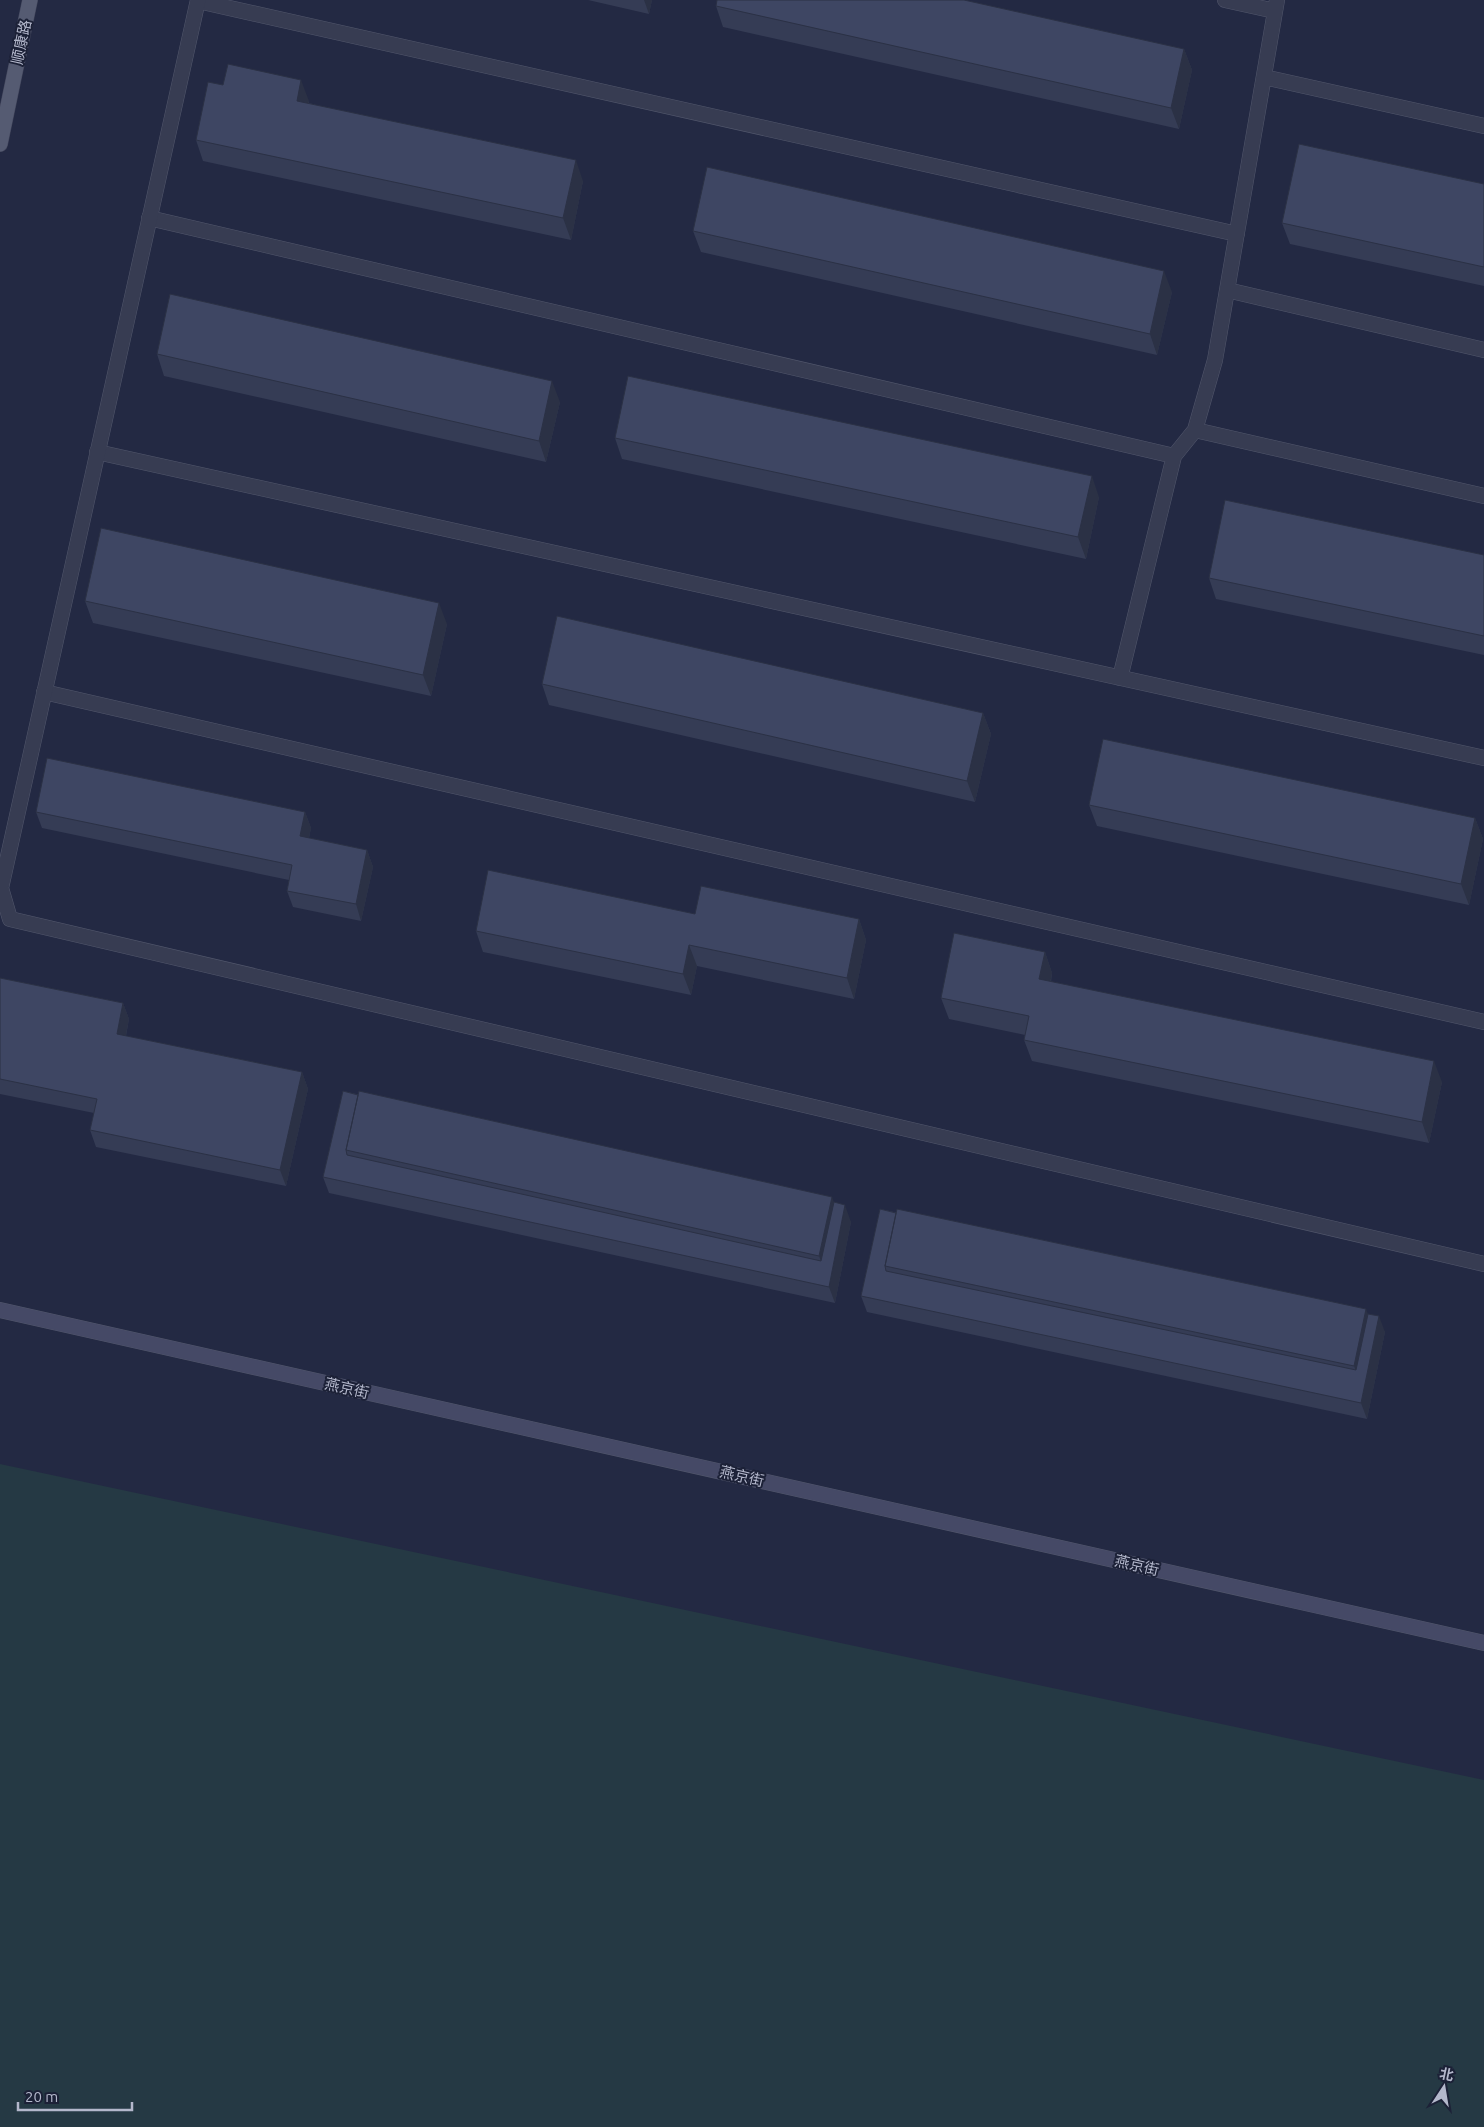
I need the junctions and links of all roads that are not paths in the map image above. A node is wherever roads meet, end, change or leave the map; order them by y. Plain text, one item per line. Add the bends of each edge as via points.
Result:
1 (30, 0) edge
2 (198, 0) edge
3 (1224, 0) edge
4 (1276, 6) edge
5 (1264, 77) junction
6 (1484, 126) edge
7 (0, 144) edge
8 (149, 218) junction
9 (1237, 234) junction
10 (1227, 290) junction
11 (1484, 350) edge
12 (1195, 430) junction
13 (97, 452) junction
14 (1174, 456) junction
15 (1484, 496) edge
16 (1120, 678) junction
17 (44, 692) junction
18 (1484, 758) edge
19 (1484, 1022) edge
20 (1484, 1264) edge
21 (0, 1310) edge
22 (1484, 1643) edge

1 - 7 main road, 顺康路
2 - 8 street
2 - 9 street
3 - 4 street
4 - 5 street
5 - 6 street
5 - 9 street
8 - 13 street
8 - 14 street
9 - 10 street
10 - 11 street
10 - 12 street via 1215,360
12 - 14 street
12 - 15 street
13 - 16 street
13 - 17 street
14 - 16 street
16 - 18 street
17 - 19 street
17 - 20 street via 1,888 10,919
21 - 22 main road, 燕京街

